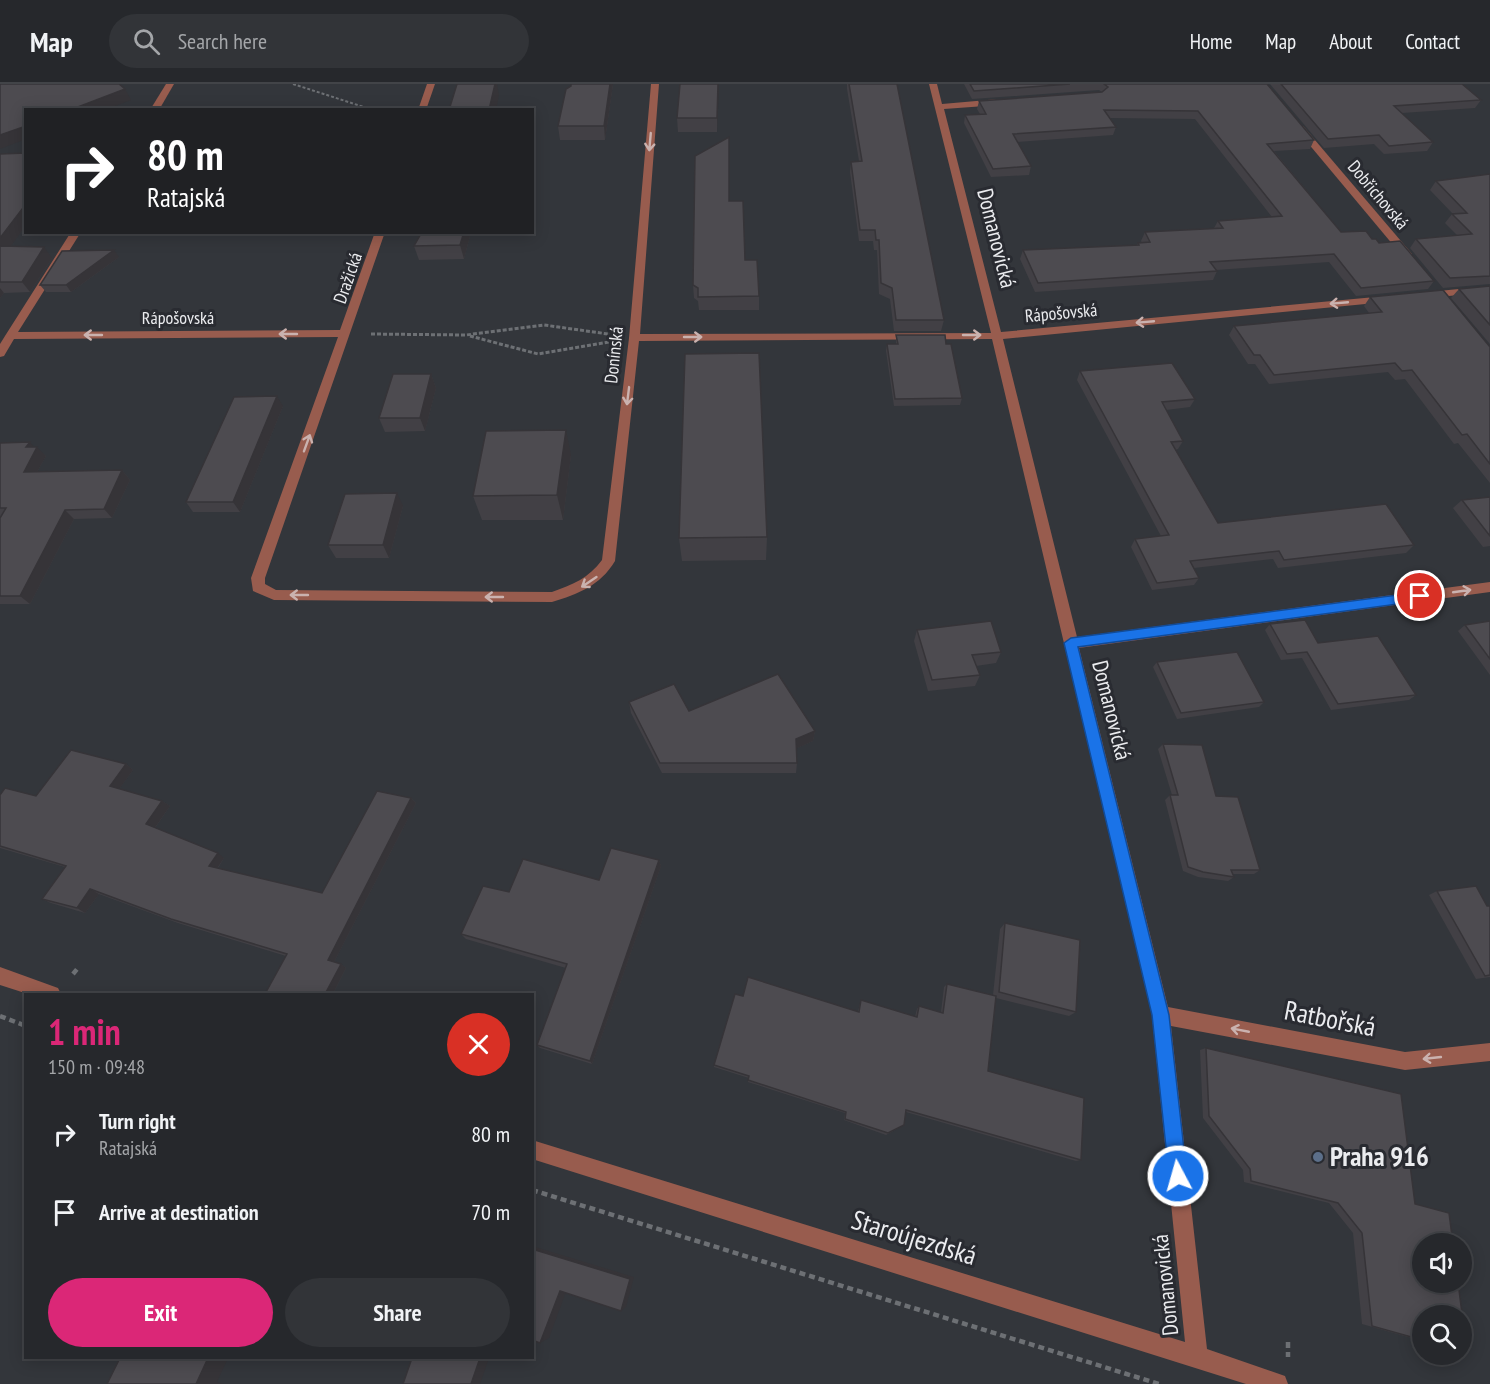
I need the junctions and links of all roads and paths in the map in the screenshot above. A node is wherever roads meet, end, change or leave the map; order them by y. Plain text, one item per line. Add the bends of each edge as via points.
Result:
1 (170, 84) edge
2 (293, 84) edge
3 (430, 84) edge
4 (655, 84) edge
5 (933, 84) edge
6 (1008, 102) edge
7 (939, 107) junction
8 (155, 108) edge
9 (367, 108) edge
10 (423, 108) edge
11 (1294, 120) edge
12 (75, 234) edge
13 (379, 234) edge
14 (1416, 266) edge
15 (1490, 289) edge
16 (1416, 296) edge
17 (1393, 298) edge
18 (346, 333) junction
19 (466, 335) junction
20 (10, 336) junction
21 (997, 336) junction
22 (634, 338) junction
23 (0, 353) edge
24 (1490, 587) edge
25 (552, 597) joint
26 (1071, 643) junction
27 (0, 976) edge
28 (49, 993) edge
29 (1161, 1015) junction
30 (0, 1016) edge
31 (24, 1025) edge
32 (1490, 1052) edge
33 (534, 1150) edge
34 (534, 1191) edge
35 (1197, 1356) junction
36 (1159, 1384) edge
37 (1277, 1384) edge

1 - 8 street
2 - 9 path
3 - 10 street
4 -> 22 street, Donínská
5 - 7 street, Domanovická
6 - 7 street
7 - 21 street, Domanovická
11 - 14 street, Dobřichovská
12 - 20 street
13 - 18 street, Dražická
15 - 16 street
17 -> 21 street, Rápošovská
18 - 19 path
18 -> 20 street, Rápošovská
25 -> 18 street, Dražická via 274,595 258,587
19 - 22 path via 544,325
19 - 22 path via 538,354
20 - 23 street
22 -> 21 street, Rápošovská
21 - 26 street, Domanovická
22 -> 25 street, Donínská via 608,561 598,576 580,588
26 -> 24 street
26 - 29 street, Domanovická
27 - 28 street
32 -> 29 street, Ratbořská via 1406,1061
29 - 35 street, Domanovická
30 - 31 path
33 - 35 street, Staroújezdská
34 - 36 path
35 - 37 street, Staroújezdská

